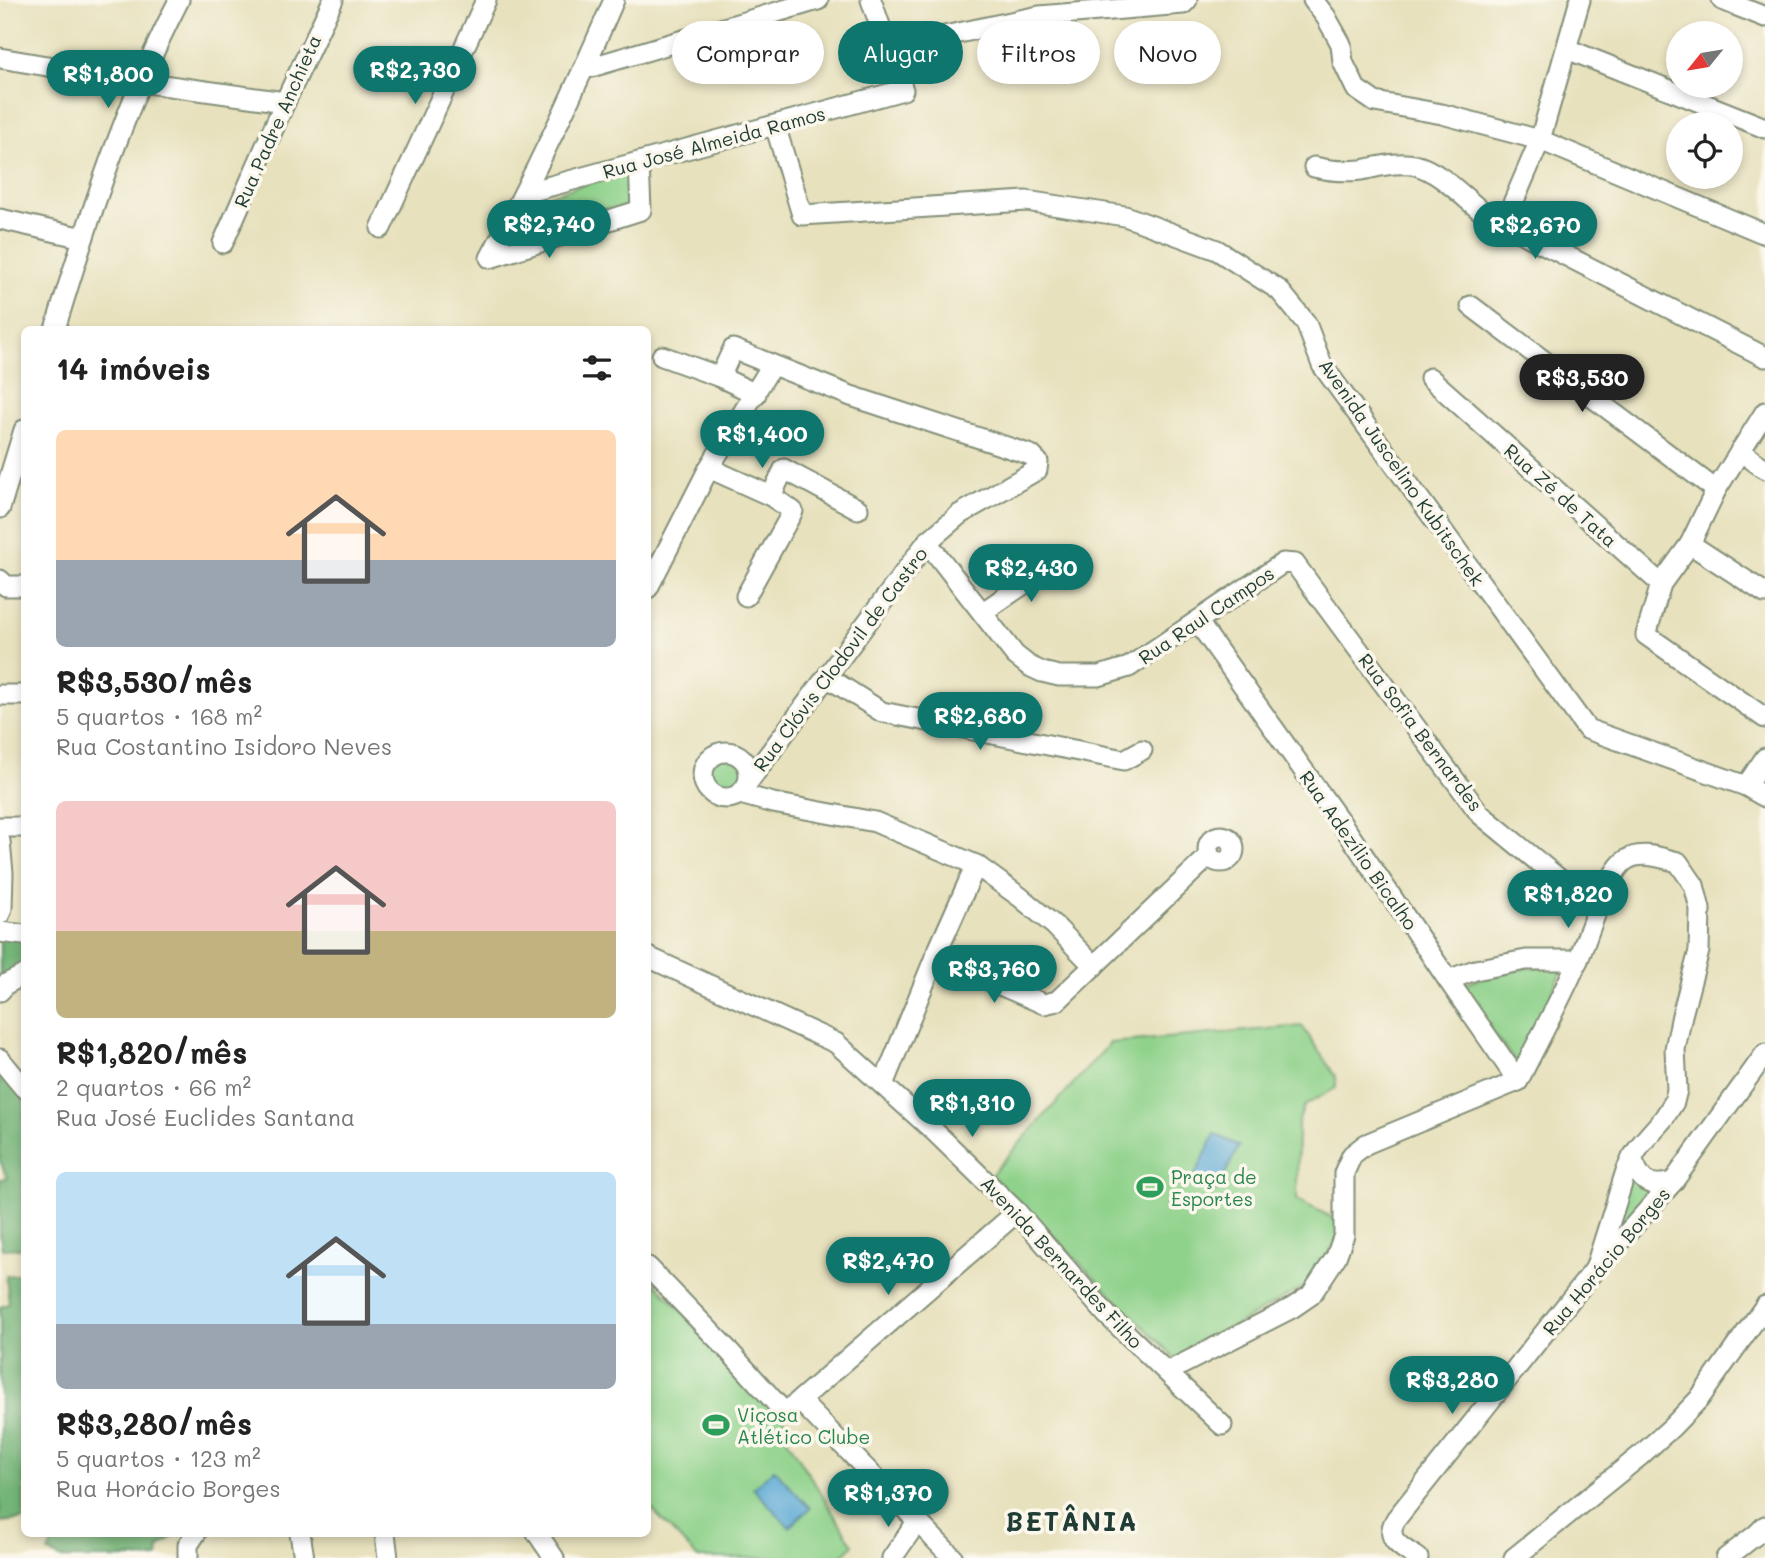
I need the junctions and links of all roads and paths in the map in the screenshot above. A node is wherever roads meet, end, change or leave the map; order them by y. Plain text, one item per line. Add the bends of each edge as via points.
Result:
1 (179, 0) edge
2 (332, 0) edge
3 (486, 0) edge
4 (614, 0) edge
5 (818, 0) edge
6 (871, 0) edge
7 (1187, 0) edge
8 (1313, 0) edge
9 (1580, 0) edge
10 (1722, 0) edge
11 (1035, 8) edge
12 (1765, 17) edge
13 (878, 21) edge
14 (963, 28) edge
15 (1566, 49) junction
16 (0, 58) edge
17 (584, 69) junction
18 (141, 82) junction
19 (901, 84) edge
20 (285, 102) junction
21 (775, 125) junction
22 (1765, 128) edge
23 (1540, 140) junction
24 (639, 163) junction
25 (1314, 167) dead end
26 (525, 193) junction
27 (0, 219) edge
28 (1504, 225) junction
29 (382, 228) dead end
30 (1765, 234) edge
31 (83, 238) junction
32 (223, 243) dead end
33 (1471, 306) dead end
34 (56, 326) edge
35 (662, 356) dead end
36 (1765, 357) edge
37 (772, 365) junction
38 (720, 377) junction
39 (1430, 378) dead end
40 (756, 394) junction
41 (1765, 412) edge
42 (21, 439) edge
43 (1740, 451) junction
44 (709, 468) junction
45 (1765, 469) edge
46 (1716, 490) junction
47 (771, 496) junction
48 (0, 508) edge
49 (858, 509) dead end
50 (927, 542) junction
51 (1689, 544) junction
52 (1056, 562) dead end
53 (1295, 564) joint
54 (0, 580) edge
55 (651, 582) edge
56 (1661, 584) junction
57 (21, 586) edge
58 (1765, 593) edge
59 (746, 596) dead end
60 (983, 612) junction
61 (1197, 621) junction
62 (827, 677) junction
63 (0, 695) edge
64 (21, 695) edge
65 (1765, 718) edge
66 (1142, 750) dead end
67 (1765, 758) edge
68 (1746, 786) junction
69 (1765, 797) edge
70 (0, 827) edge
71 (21, 827) edge
72 (0, 841) edge
73 (1209, 856) dead end
74 (976, 864) junction
75 (1597, 910) junction
76 (0, 914) edge
77 (0, 932) edge
78 (21, 934) edge
79 (935, 957) junction
80 (651, 958) edge
81 (1578, 960) junction
82 (1094, 966) junction
83 (21, 976) edge
84 (1448, 980) junction
85 (0, 992) edge
86 (1765, 1054) edge
87 (0, 1059) edge
88 (1518, 1080) junction
89 (21, 1084) edge
90 (883, 1085) junction
91 (1632, 1158) junction
92 (1673, 1182) junction
93 (1617, 1199) junction
94 (1017, 1212) junction
95 (1645, 1214) junction
96 (1595, 1269) junction
97 (651, 1270) edge
98 (1765, 1306) edge
99 (1167, 1372) junction
100 (792, 1407) junction
101 (1222, 1425) dead end
102 (917, 1522) junction
103 (1765, 1526) edge
104 (192, 1537) edge
105 (301, 1537) edge
106 (385, 1537) edge
107 (540, 1537) edge
108 (1393, 1552) edge
109 (188, 1558) edge
110 (304, 1558) edge
111 (388, 1558) edge
112 (554, 1558) edge
113 (892, 1558) edge
114 (953, 1558) edge
115 (1418, 1558) edge
116 (1514, 1558) edge
117 (1726, 1558) edge

1 - 18 street
2 - 20 street, Rua Padre Anchieta
3 - 29 street
4 - 17 street
5 - 17 street
6 - 13 street
7 - 11 street via 1183,4
8 - 23 street via 1340,44 1356,89 1375,102
9 - 15 street
10 - 12 street
11 - 14 street
15 - 22 street
15 - 23 street
16 - 18 street
17 - 26 street
18 - 20 street
18 - 31 street
19 - 21 street, Rua José Almeida Ramos via 903,90
20 - 32 street, Rua Padre Anchieta
21 - 24 street, Rua José Almeida Ramos
21 - 68 street, Avenida Juscelino Kubitschek via 802,215 1026,201 1125,216 1217,250 1279,290 1306,323 1322,365 1587,729
23 - 28 street
23 - 30 street
24 - 26 street, Rua José Almeida Ramos
24 - 26 street via 642,209 490,258
25 - 28 street via 1335,172 1415,165 1435,174
27 - 31 street
28 - 36 street
31 - 34 street
33 - 46 street
35 - 38 street
37 - 38 street via 733,349
37 - 40 street
37 - 50 street, Rua Clóvis Clodovil de Castro via 1031,455 1038,462 1037,470 960,514
38 - 40 street
39 - 56 street, Rua Zé de Tata
40 - 44 street
41 - 43 street
42 - 48 street
43 - 45 street
43 - 46 street
44 - 47 street
44 - 55 street
46 - 51 street
47 - 49 street via 784,469
47 - 59 street via 793,511
50 - 60 street, Rua Raul Campos
50 - 62 street, Rua Clóvis Clodovil de Castro
51 - 56 street
51 - 58 street
52 - 60 street
53 - 61 street, Rua Raul Campos via 1283,563
53 - 75 street, Rua Sofia Bernardes via 1480,814
54 - 57 street via 6,586
56 - 65 street via 1646,635
60 - 61 street, Rua Raul Campos via 1022,661 1042,672 1071,677 1099,676 1129,667
61 - 84 street, Rua Adezílio Bicalho
62 - 66 street via 881,712 1124,760
62 - 74 street, Rua Clóvis Clodovil de Castro via 744,787 773,803 876,822
63 - 64 street
67 - 68 street
68 - 69 street, Avenida Juscelino Kubitschek
70 - 71 street
72 - 76 street via 4,873
73 - 82 street
74 - 79 street
74 - 82 street via 1055,926
75 - 81 street
75 - 91 street via 1610,881 1634,855 1678,862 1694,885 1700,909 1699,951 1675,1049 1674,1102
77 - 78 street
79 - 82 street via 1044,1004 1057,1001
79 - 90 street
80 - 90 street, Avenida Bernardes Filho via 836,1043
81 - 84 street via 1526,960
81 - 88 street
83 - 85 street
84 - 88 street, Rua Adezílio Bicalho
86 - 92 street, Rua Horácio Borges
87 - 89 street
88 - 99 street via 1366,1144 1352,1155 1344,1173 1344,1235 1336,1257 1311,1295
90 - 94 street, Avenida Bernardes Filho
91 - 92 street via 1645,1182
91 - 93 street
92 - 95 street, Rua Horácio Borges
93 - 95 street
93 - 96 street
94 - 99 street, Avenida Bernardes Filho via 1107,1315
94 - 100 street
95 - 96 street, Rua Horácio Borges
96 - 108 street, Rua Horácio Borges via 1396,1519 1391,1527
97 - 100 street via 729,1351
98 - 116 street via 1699,1399 1672,1427
99 - 101 street, Avenida Bernardes Filho
100 - 102 street
102 - 113 street
102 - 114 street
103 - 117 street
104 - 109 street
105 - 110 street
106 - 111 street
107 - 112 street
108 - 115 street, Rua Horácio Borges

